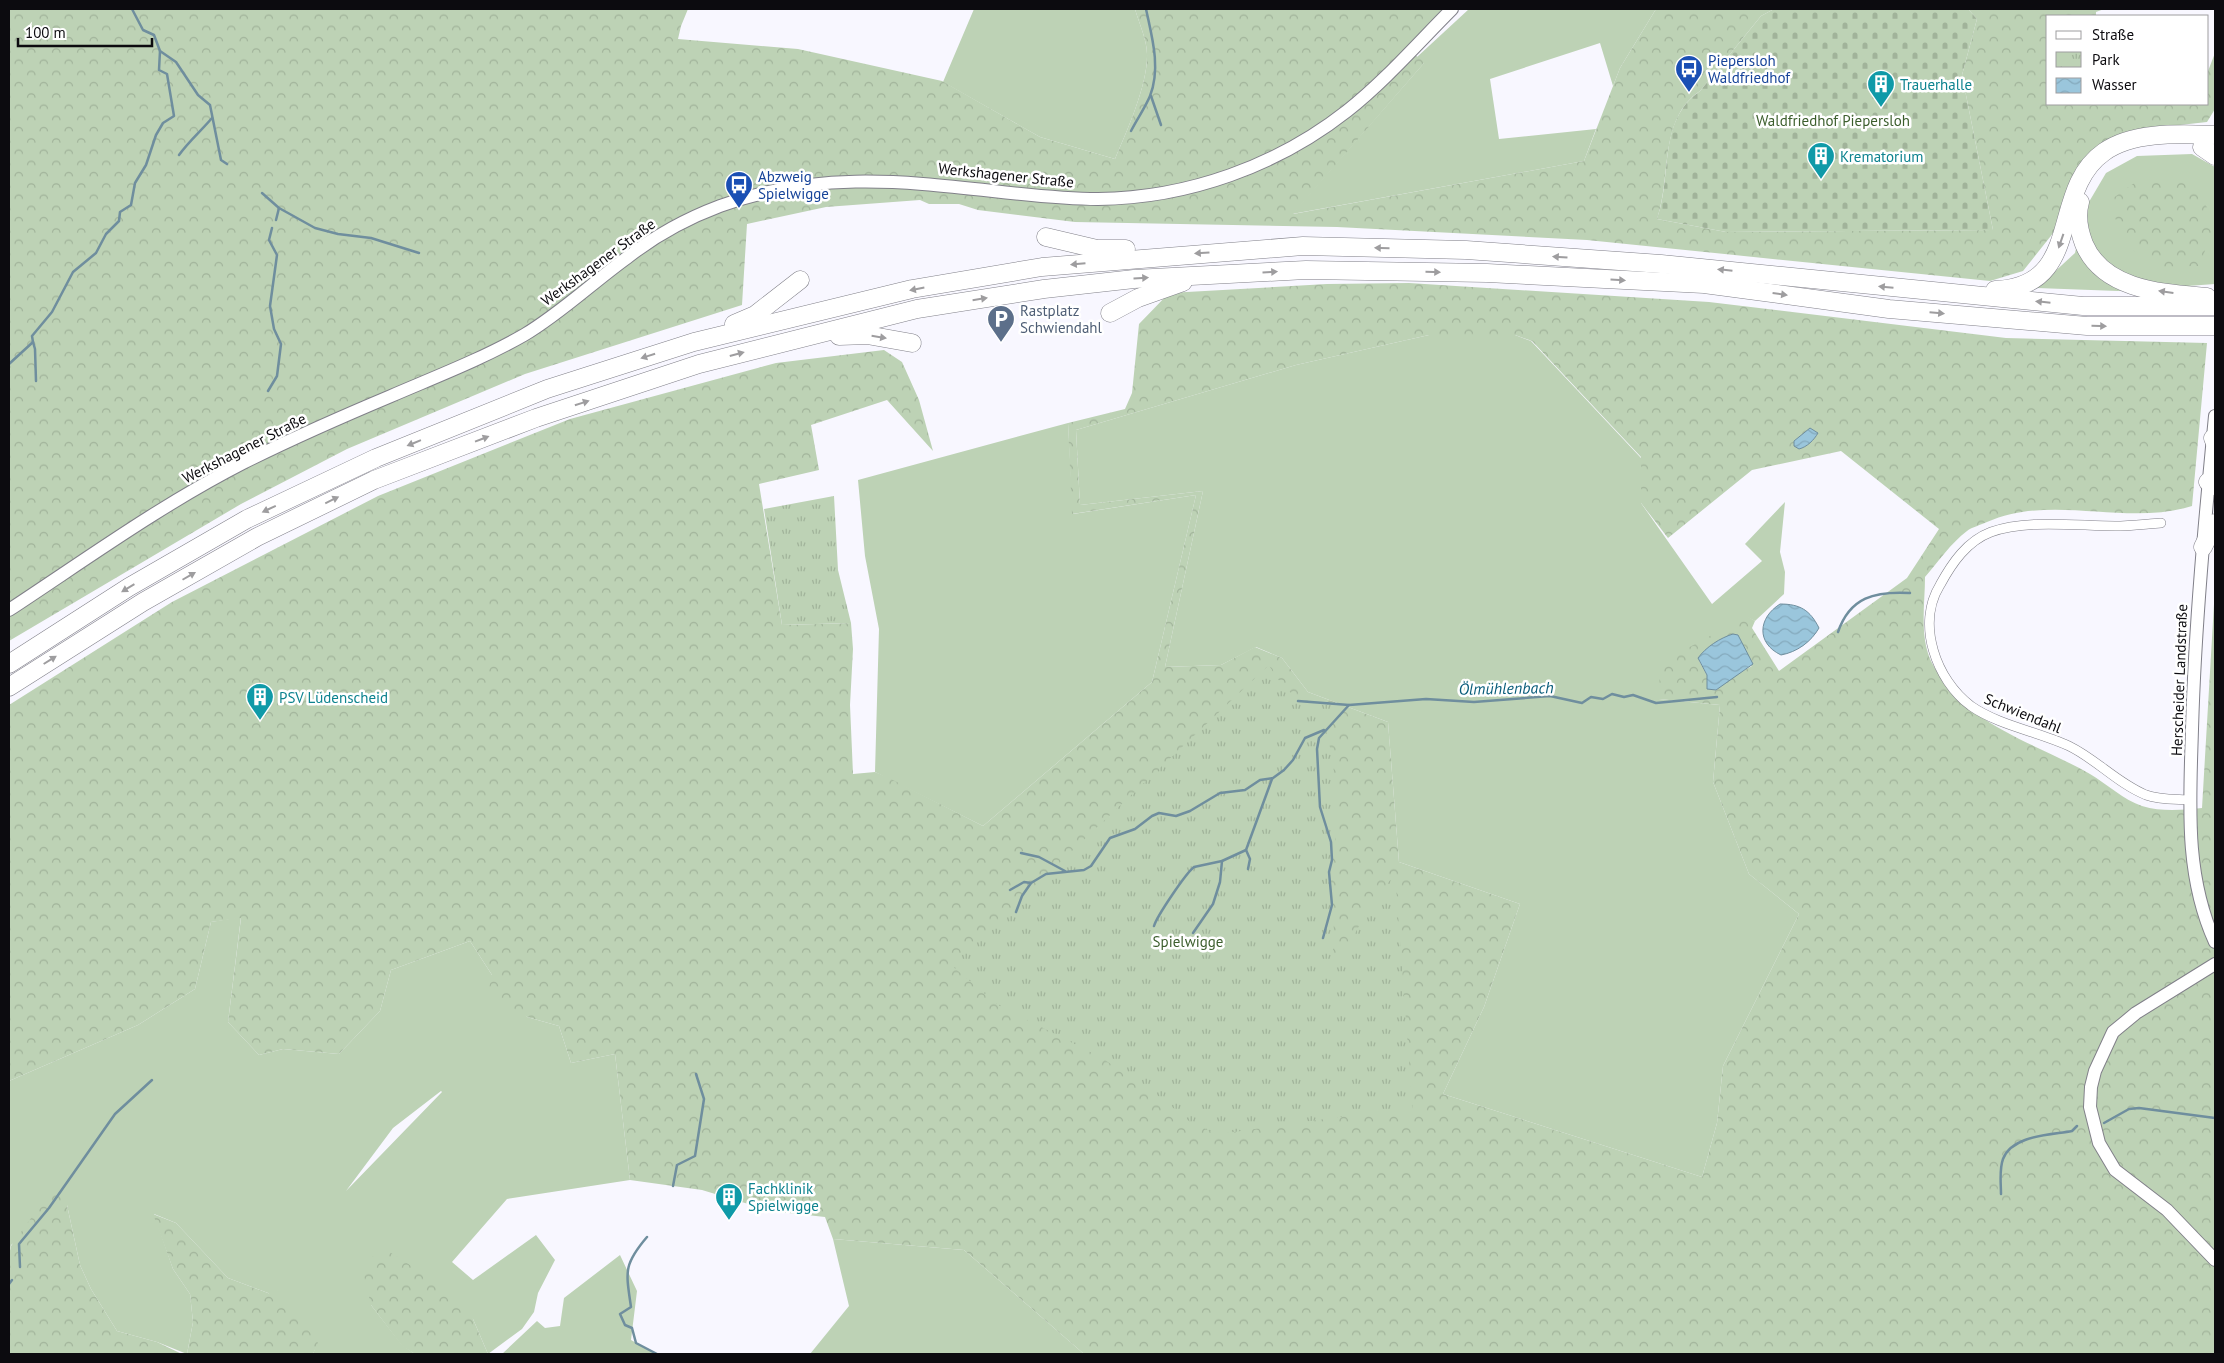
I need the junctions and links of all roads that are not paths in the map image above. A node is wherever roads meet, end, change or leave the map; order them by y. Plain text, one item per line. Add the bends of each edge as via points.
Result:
1 (1452, 9) edge
2 (2212, 141) edge
3 (1046, 237) dead end
4 (1178, 255) junction
5 (1222, 274) junction
6 (800, 280) dead end
7 (1935, 291) junction
8 (2215, 302) edge
9 (1110, 313) dead end
10 (2213, 328) edge
11 (694, 342) junction
12 (779, 342) junction
13 (912, 343) dead end
14 (2215, 416) edge
15 (2214, 441) edge
16 (2213, 482) edge
17 (2161, 523) dead end
18 (2215, 523) edge
19 (2203, 548) junction
20 (9, 610) edge
21 (9, 664) edge
22 (9, 687) edge
23 (2190, 800) junction
24 (2215, 942) edge
25 (2215, 964) edge
26 (2215, 1260) edge

1 - 20 main road, Werkshagener Straße via 1383,78 1331,123 1268,160 1219,179 1146,196 1098,199 857,180 784,188 716,207 648,243 524,335 277,447 202,485
2 -> 7 highway via 2145,138 2128,141 2104,152 2091,163 2077,186 2062,240 2050,265 2031,281 2006,289
8 -> 2 highway via 2142,288 2115,278 2086,249 2078,208 2091,175 2120,152 2145,146
3 - 4 highway via 1097,249 1150,248
7 -> 4 highway via 1661,264 1466,250 1303,246
4 -> 11 highway via 1042,267 912,289
5 - 9 highway via 1175,284
5 -> 10 highway via 1306,270 1477,273 1704,284 1889,309 2086,326
12 -> 5 highway via 917,309 1044,289
6 - 11 highway via 755,315
8 -> 7 highway via 2083,306
11 -> 21 highway via 547,389 376,458 247,519 129,587
12 -> 13 highway via 804,343 836,336 867,335
22 -> 12 highway via 143,602 257,537 374,480 536,418 699,364
14 - 15 main road, Herscheider Landstraße
15 - 16 main road, Herscheider Landstraße
16 - 19 main road, Herscheider Landstraße
17 - 23 street, Schwiendahl via 2015,526 1990,532 1955,559 1937,590 1930,616 1930,642 1946,678 1971,706 2070,747 2147,795
18 - 19 highway
19 - 23 main road, Herscheider Landstraße
23 - 24 main road, Herscheider Landstraße via 2195,884
25 - 26 main road via 2136,1013 2113,1032 2095,1071 2090,1107 2099,1142 2116,1170 2167,1210

